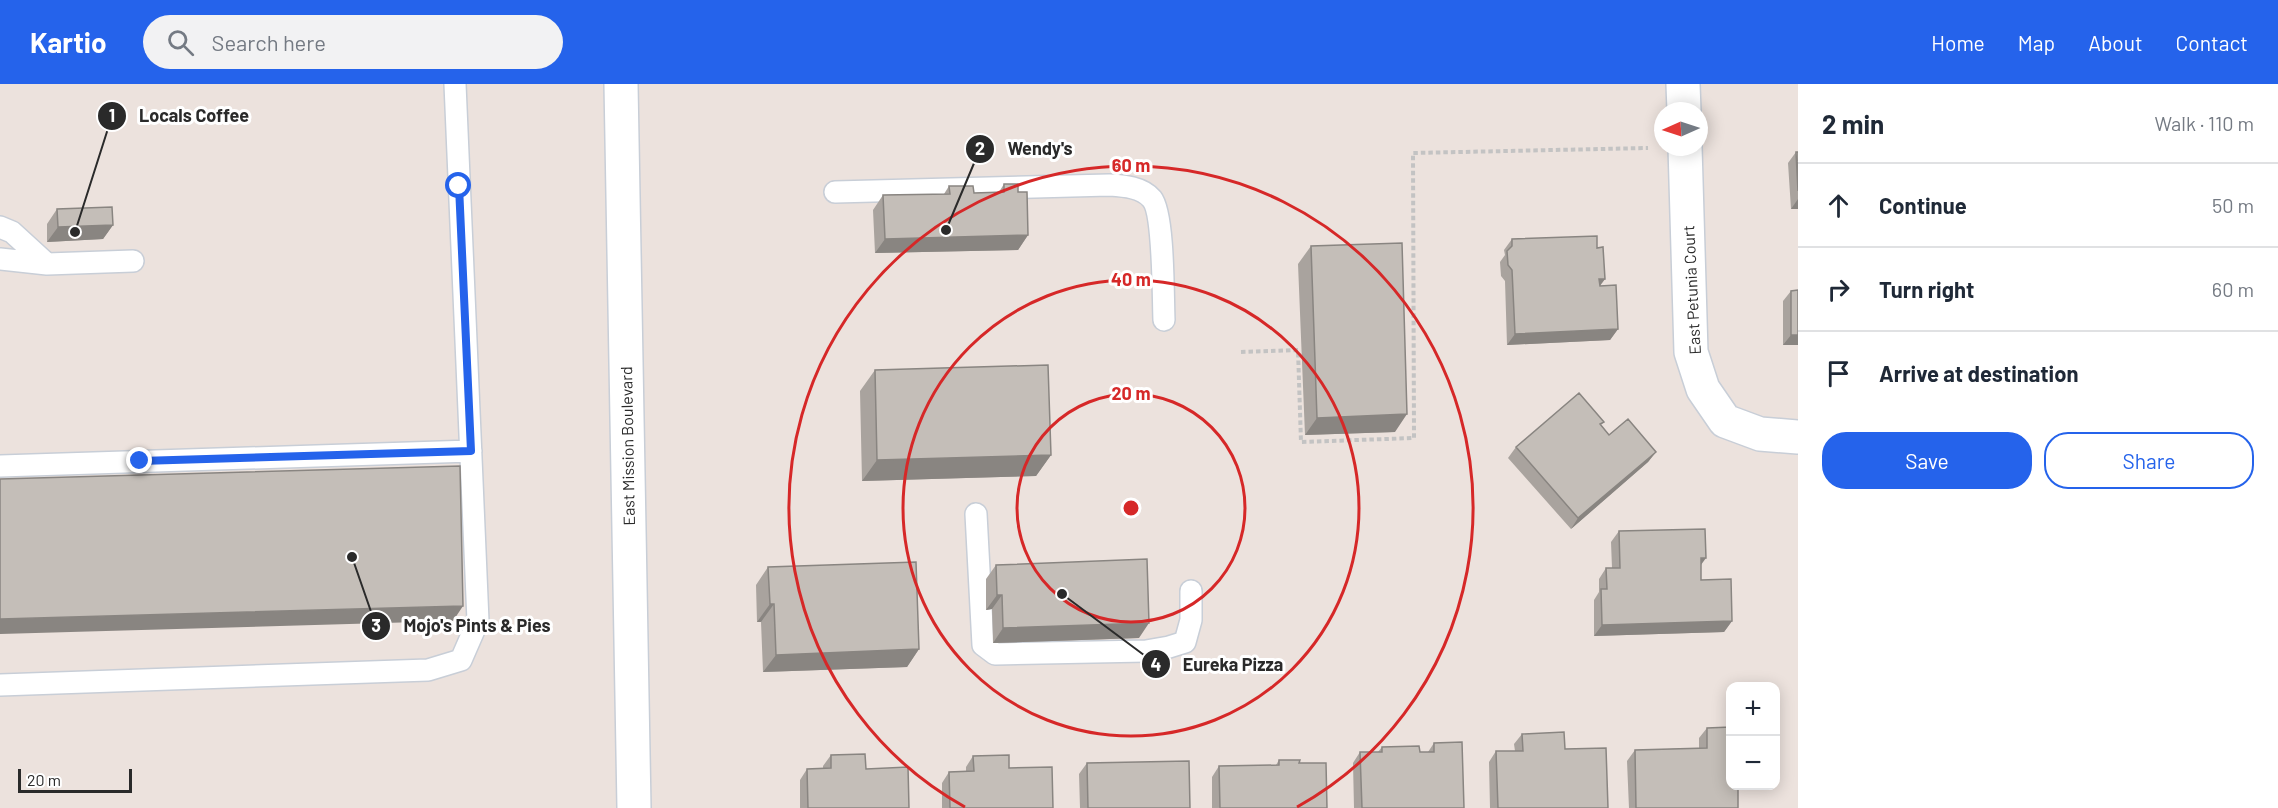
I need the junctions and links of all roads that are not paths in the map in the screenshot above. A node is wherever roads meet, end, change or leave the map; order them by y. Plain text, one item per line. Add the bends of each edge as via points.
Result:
1 (455, 84) edge
2 (621, 84) edge
3 (1683, 84) edge
4 (1684, 102) edge
5 (1685, 156) edge
6 (835, 192) dead end
7 (0, 227) edge
8 (0, 259) edge
9 (133, 261) dead end
10 (47, 264) junction
11 (1164, 320) dead end
12 (1798, 437) edge
13 (471, 451) junction
14 (0, 466) edge
15 (976, 514) dead end
16 (1191, 591) dead end
17 (0, 685) edge
18 (634, 808) edge

1 - 13 lane
2 - 18 main road, East Mission Boulevard
3 - 4 main road
5 - 12 main road, East Petunia Court via 1691,352 1703,389 1725,421 1760,434
6 - 11 lane via 1109,184 1135,188 1153,200 1159,220
7 - 10 lane via 12,232
8 - 10 lane
9 - 10 lane
13 - 14 lane
13 - 17 lane via 477,621 461,660 428,670
15 - 16 lane via 983,645 994,654 1146,651 1185,642 1191,620

